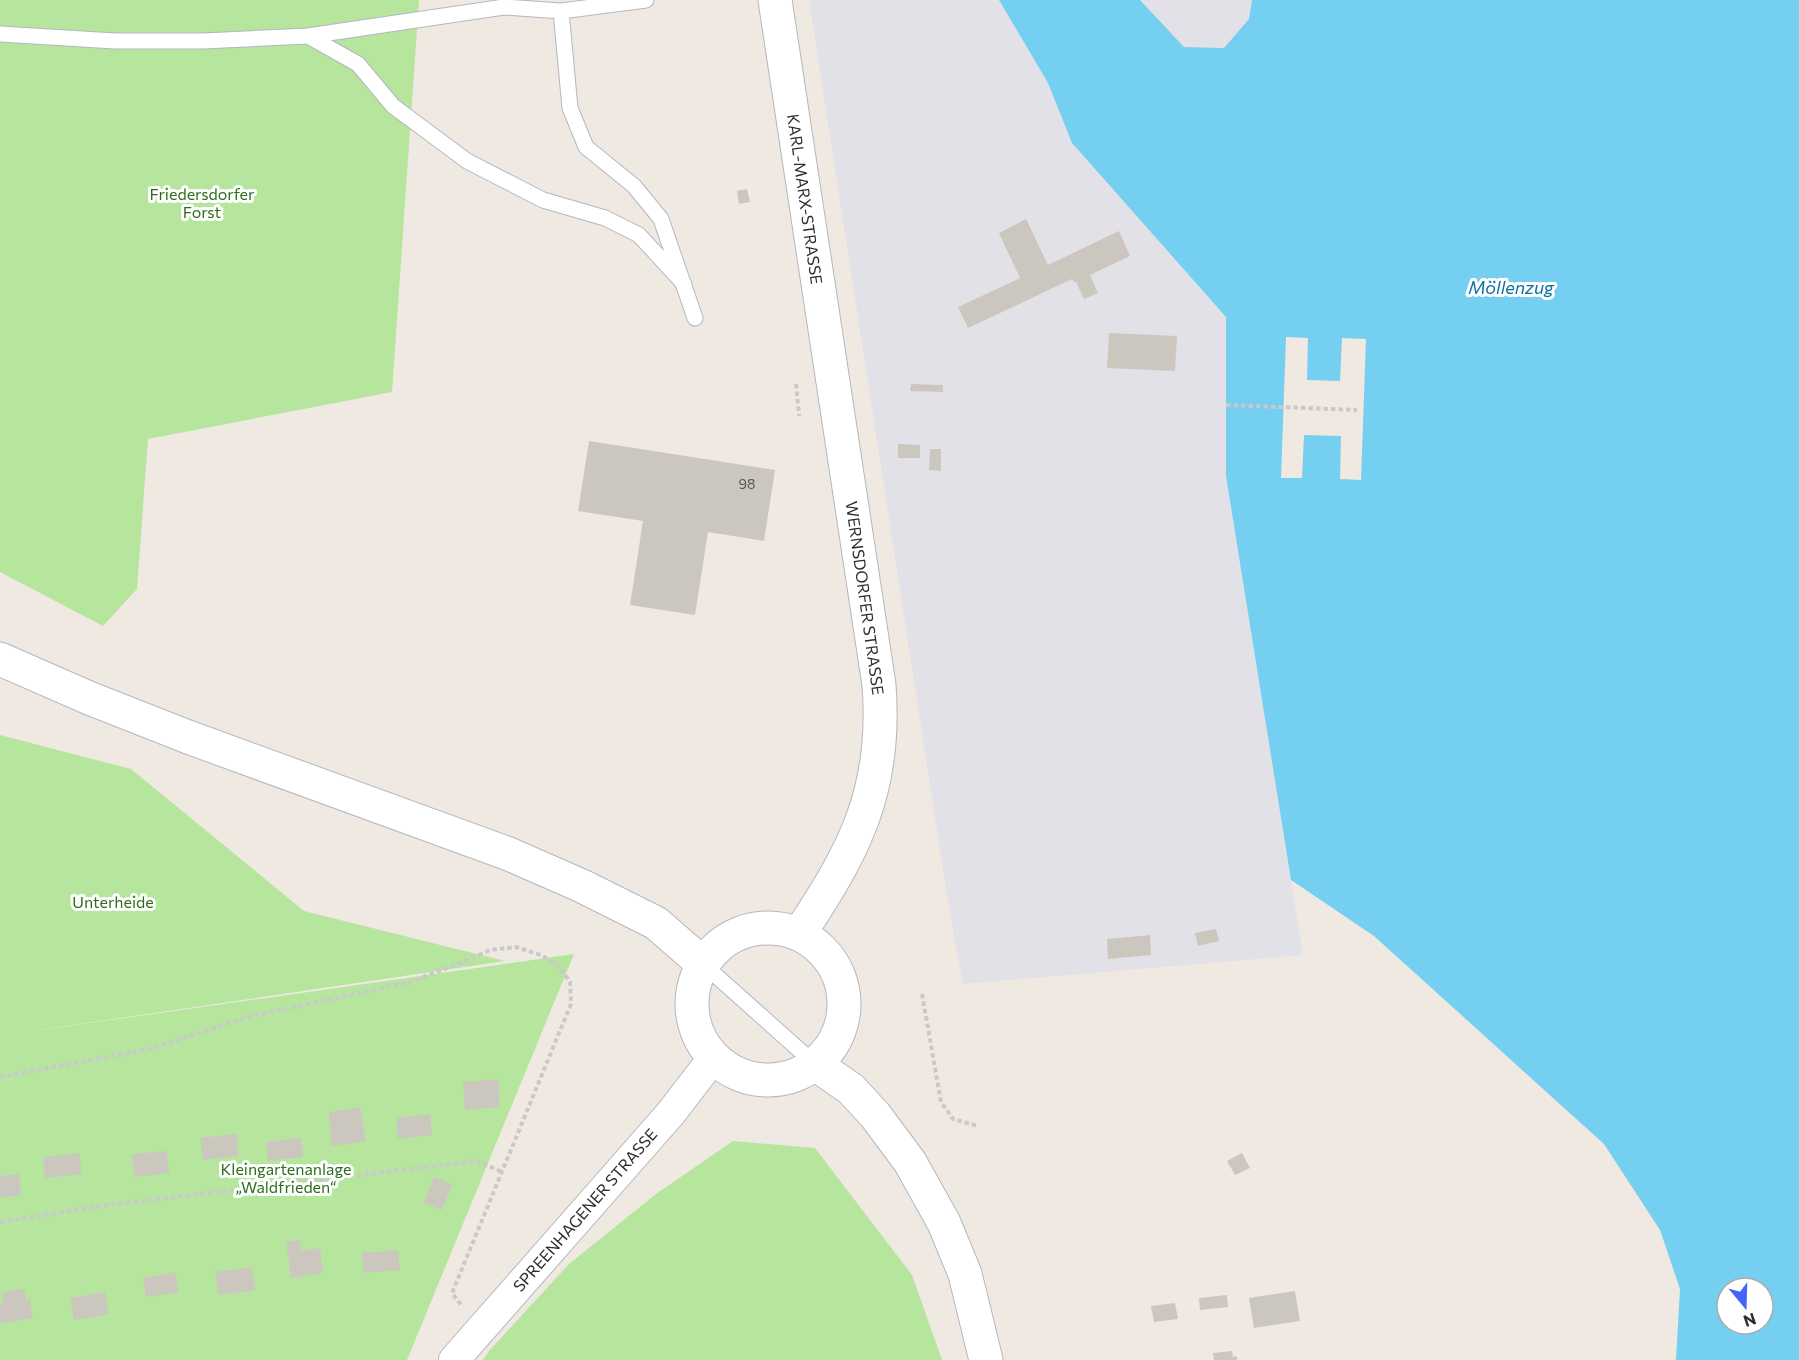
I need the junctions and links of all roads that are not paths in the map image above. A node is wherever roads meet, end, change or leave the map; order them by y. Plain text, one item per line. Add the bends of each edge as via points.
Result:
1 (646, 0) edge
2 (775, 0) edge
3 (502, 4) edge
4 (561, 11) junction
5 (0, 34) edge
6 (308, 36) junction
7 (684, 284) junction
8 (695, 318) dead end
9 (835, 397) joint
10 (0, 659) edge
11 (799, 934) junction
12 (704, 964) junction
13 (714, 1057) junction
14 (815, 1064) junction
15 (454, 1360) edge
16 (986, 1360) edge

1 - 4 lane
2 - 9 main road, KARL-MARX-STRASSE
3 - 4 lane
3 - 6 lane
4 - 7 lane via 570,108 586,147 634,186 661,219
5 - 6 lane via 115,41
6 - 7 lane via 358,64 393,106 467,160 543,200 605,218 639,235
7 - 8 lane
9 - 11 main road, WERNSDORFER STRASSE via 879,685 880,735 877,766 860,830 848,857
10 - 12 main road via 188,737 509,854 656,923
11 - 12 main road via 778,929 746,932 718,947
11 - 14 main road via 832,962 841,982 844,1003 841,1026 831,1047
12 - 13 main road via 696,979 692,1013 696,1029
12 - 14 lane
13 - 14 main road via 732,1071 774,1080
13 - 15 street, SPREENHAGENER STRASSE via 676,1106
14 - 16 main road via 851,1089 910,1162 944,1223 965,1274

